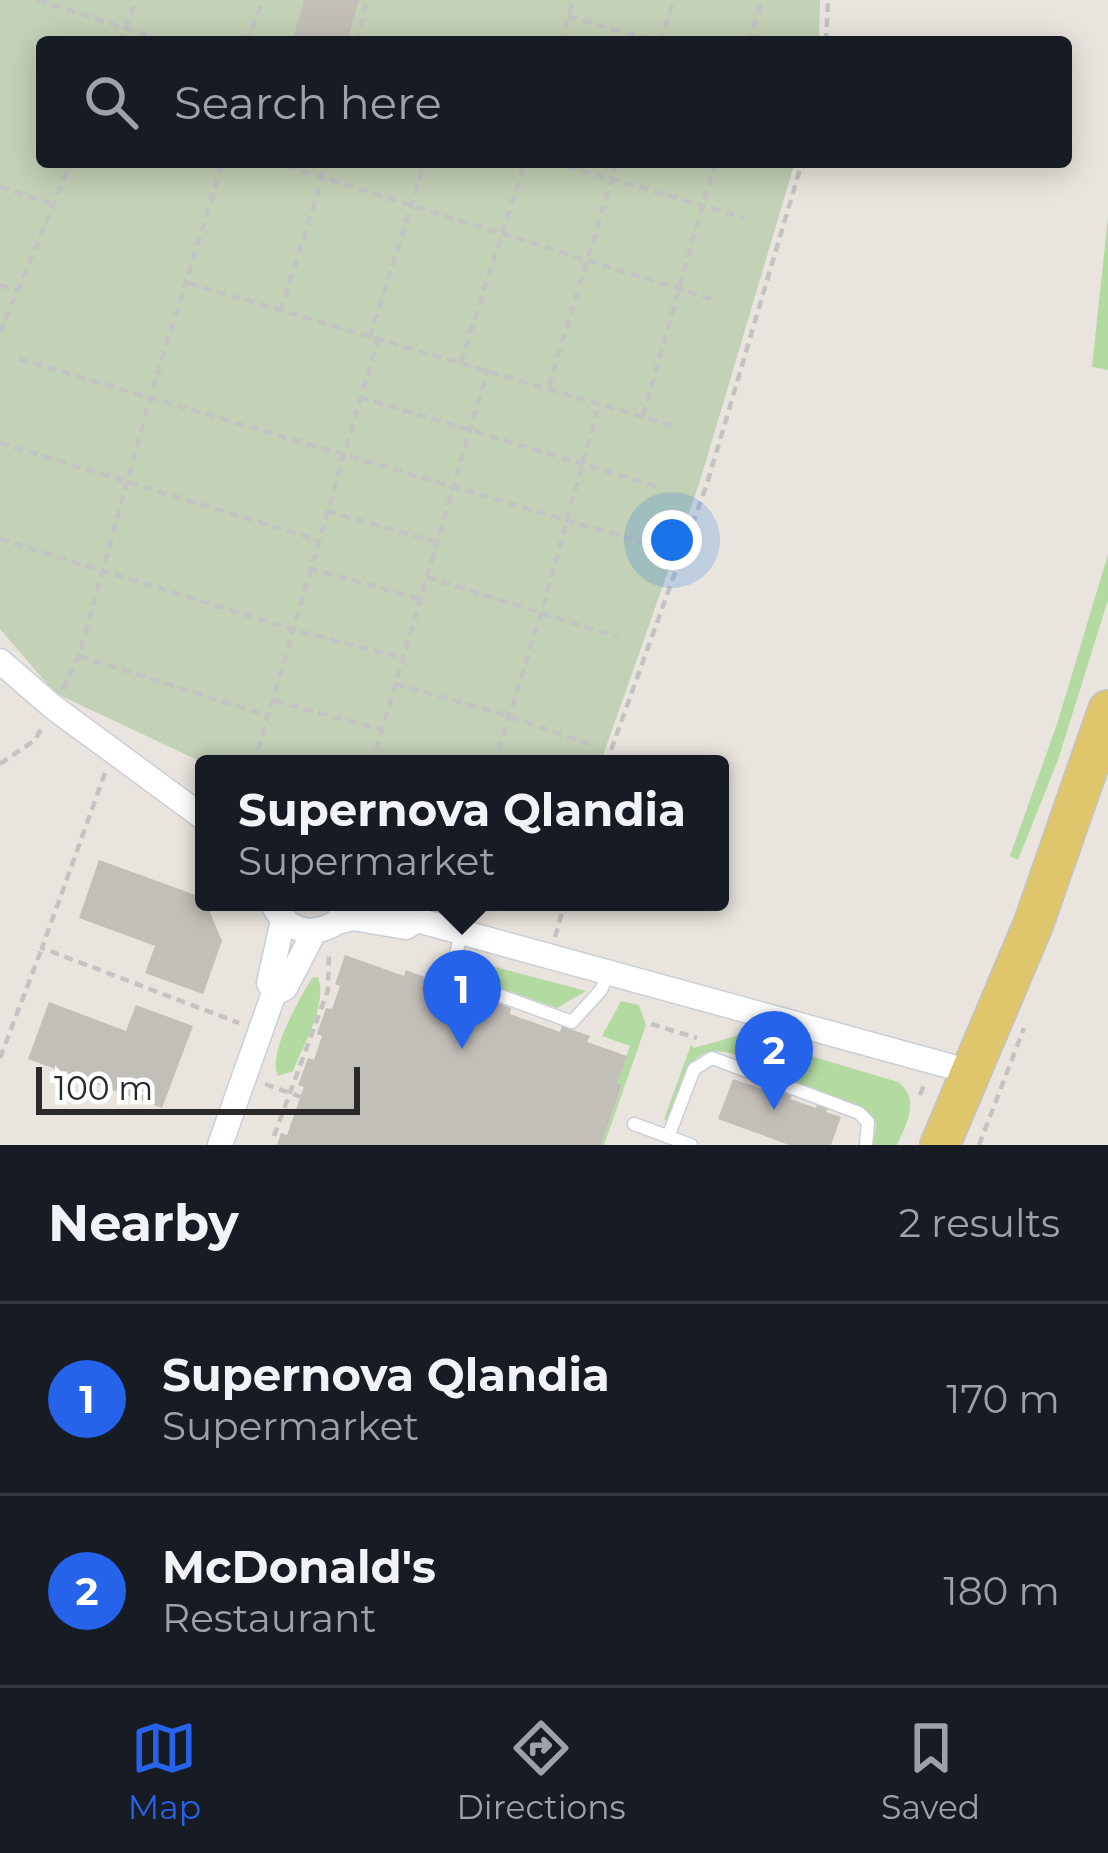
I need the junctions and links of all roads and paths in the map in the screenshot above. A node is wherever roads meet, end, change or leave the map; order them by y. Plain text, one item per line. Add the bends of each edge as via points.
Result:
1 (38, 0) edge
2 (136, 0) edge
3 (263, 0) edge
4 (367, 0) edge
5 (573, 0) edge
6 (674, 0) edge
7 (762, 0) edge
8 (827, 0) edge
9 (568, 16) junction
10 (126, 29) junction
11 (123, 36) edge
12 (149, 36) edge
13 (248, 36) edge
14 (358, 36) edge
15 (563, 36) edge
16 (638, 36) edge
17 (661, 36) edge
18 (751, 36) edge
19 (826, 36) edge
20 (69, 168) edge
21 (221, 168) edge
22 (293, 168) edge
23 (326, 168) edge
24 (423, 168) edge
25 (523, 168) edge
26 (570, 168) edge
27 (615, 168) edge
28 (713, 168) edge
29 (800, 168) edge
30 (324, 177) junction
31 (610, 182) junction
32 (0, 187) edge
33 (412, 203) junction
34 (54, 204) junction
35 (701, 208) junction
36 (746, 218) dead end
37 (502, 232) junction
38 (588, 259) junction
39 (188, 283) junction
40 (0, 284) edge
41 (18, 290) junction
42 (681, 291) junction
43 (718, 301) dead end
44 (281, 311) junction
45 (0, 333) edge
46 (370, 337) junction
47 (378, 339) junction
48 (19, 358) dead end
49 (461, 362) junction
50 (488, 369) junction
51 (549, 388) junction
52 (151, 395) junction
53 (360, 397) junction
54 (599, 404) junction
55 (643, 417) junction
56 (677, 427) dead end
57 (470, 430) junction
58 (0, 443) edge
59 (343, 455) junction
60 (582, 464) junction
61 (126, 482) junction
62 (454, 487) junction
63 (659, 487) dead end
64 (327, 511) junction
65 (566, 520) junction
66 (0, 539) edge
67 (318, 540) junction
68 (437, 542) junction
69 (644, 543) dead end
70 (309, 568) junction
71 (103, 569) junction
72 (427, 578) junction
73 (421, 599) junction
74 (541, 614) junction
75 (291, 629) junction
76 (616, 638) dead end
77 (79, 656) junction
78 (403, 658) junction
79 (0, 662) edge
80 (74, 674) dead end
81 (395, 685) junction
82 (275, 701) junction
83 (1108, 710) edge
84 (270, 716) junction
85 (509, 716) junction
86 (382, 729) junction
87 (591, 745) dead end
88 (113, 751) junction
89 (257, 755) edge
90 (375, 755) edge
91 (497, 755) edge
92 (609, 755) edge
93 (195, 811) edge
94 (278, 911) edge
95 (413, 911) edge
96 (562, 911) edge
97 (418, 920) junction
98 (333, 926) edge
99 (461, 932) junction
100 (554, 941) dead end
101 (42, 948) junction
102 (610, 972) junction
103 (274, 993) junction
104 (241, 1024) dead end
105 (651, 1024) dead end
106 (697, 1038) dead end
107 (0, 1058) edge
108 (971, 1072) junction
109 (260, 1082) dead end
110 (290, 1093) junction
111 (301, 1096) dead end
112 (634, 1124) dead end
113 (274, 1136) dead end
114 (668, 1137) junction
115 (223, 1142) edge
116 (691, 1145) edge
117 (866, 1145) edge
118 (940, 1145) edge

1 - 10 path
2 - 10 path
3 - 13 path
4 - 14 path
5 - 9 path
6 - 17 path
7 - 18 path
8 - 19 path
9 - 15 path
9 - 16 path
10 - 11 path
10 - 12 path
20 - 34 path
21 - 39 path
22 - 30 path
23 - 30 path
24 - 33 path
25 - 37 path
26 - 31 path
27 - 31 path
28 - 35 path
29 - 92 path via 706,484
30 - 33 path
30 - 44 path
31 - 35 path
31 - 38 path
32 - 34 path
33 - 37 path
33 - 46 path
34 - 41 path
35 - 36 path
35 - 42 path
37 - 38 path
37 - 49 path
38 - 42 path
38 - 51 path
39 - 44 path
39 - 52 path
40 - 41 path
41 - 45 path
42 - 43 path
42 - 55 path
44 - 46 path
46 - 47 path
47 - 49 path
47 - 53 path
48 - 52 path
49 - 50 path
50 - 51 path
50 - 57 path
51 - 54 path
52 - 59 path
52 - 61 path
53 - 57 path
53 - 59 path
54 - 55 path
54 - 60 path
55 - 56 path
57 - 60 path
57 - 62 path
58 - 61 path
59 - 62 path
59 - 64 path
60 - 63 path
60 - 65 path
61 - 67 path
61 - 71 path
62 - 65 path
62 - 68 path
64 - 67 path
64 - 68 path
65 - 69 path
65 - 74 path
66 - 71 path
67 - 70 path
68 - 72 path
70 - 73 path
70 - 75 path
71 - 75 path
71 - 77 path
72 - 73 path
72 - 74 path
73 - 78 path
74 - 76 path
74 - 85 path
75 - 78 path
75 - 82 path
77 - 80 path
77 - 84 path
78 - 81 path
79 - 88 street
81 - 85 path
81 - 86 path
82 - 84 path
82 - 86 path
83 - 108 main road via 1034,925
84 - 89 path
85 - 87 path
85 - 91 path
86 - 90 path
88 - 93 street
88 - 101 path
94 - 98 street via 297,929
94 - 103 street
95 - 97 street
96 - 100 path
97 - 98 street via 406,927 353,918
97 - 99 street
98 - 103 street
98 - 110 path via 328,990
99 - 102 street
99 - 102 lane via 456,954 468,984 572,1022
101 - 104 path
101 - 107 path
102 - 108 street
103 - 115 street
105 - 106 path
108 - 118 main road
109 - 110 path
110 - 111 path
110 - 113 path
112 - 114 lane
114 - 116 lane
114 - 117 lane via 694,1069 712,1058 859,1113 868,1121

